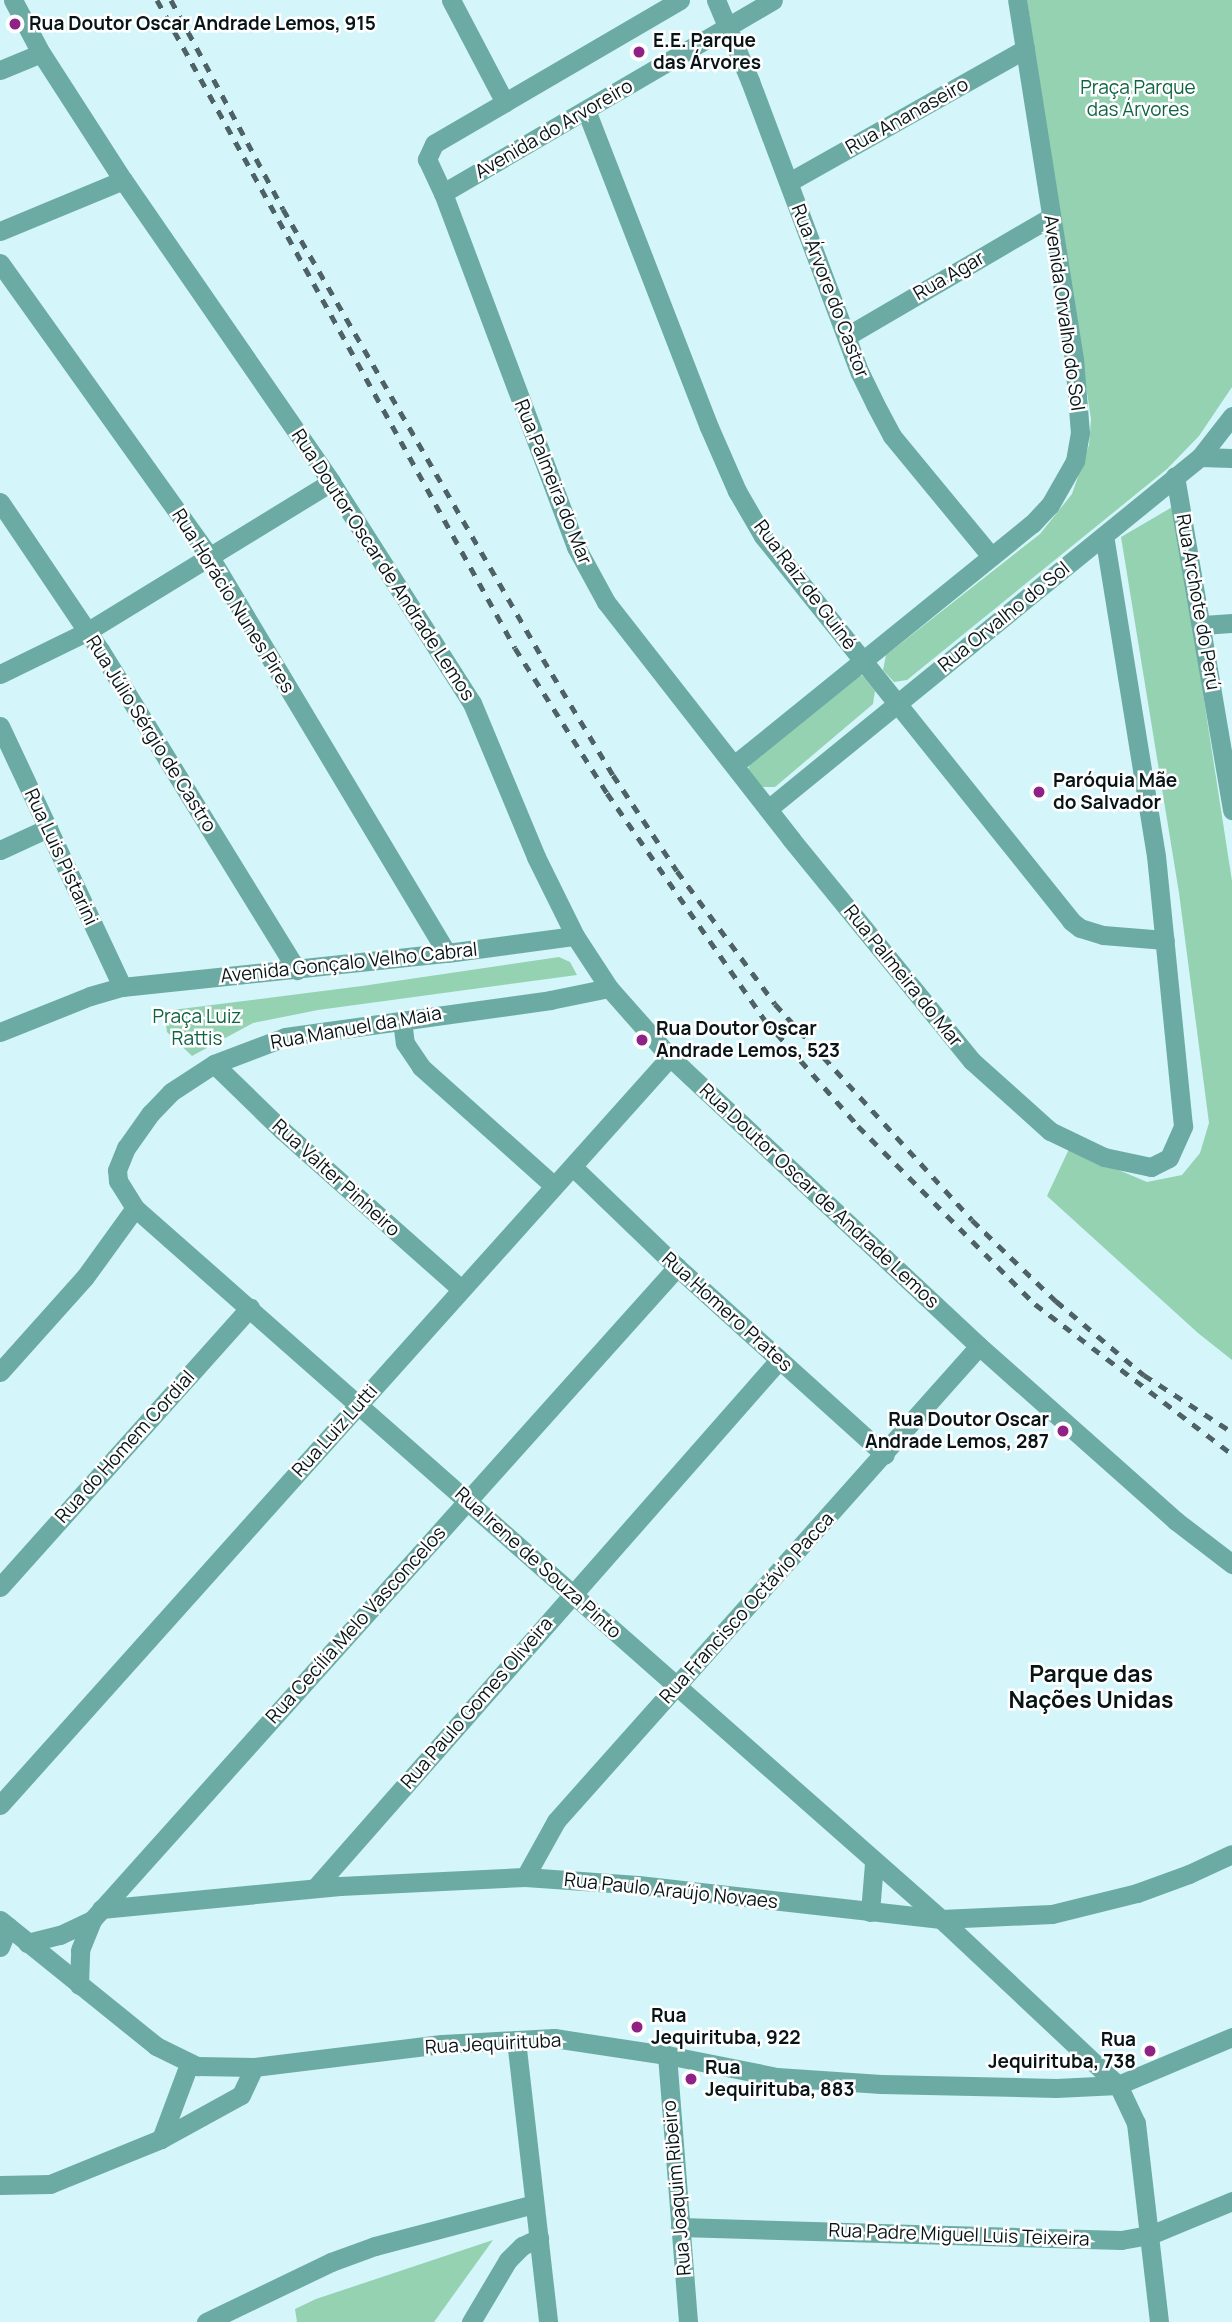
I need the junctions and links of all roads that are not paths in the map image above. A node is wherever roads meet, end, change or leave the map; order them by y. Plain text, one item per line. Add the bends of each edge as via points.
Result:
1 (13, 0) edge
2 (451, 0) edge
3 (680, 0) edge
4 (716, 0) edge
5 (773, 0) edge
6 (1017, 0) edge
7 (728, 28) junction
8 (1026, 49) junction
9 (41, 53) junction
10 (0, 70) edge
11 (505, 103) junction
12 (586, 110) junction
13 (123, 180) junction
14 (789, 182) junction
15 (443, 193) junction
16 (1051, 217) junction
17 (0, 231) edge
18 (0, 262) edge
19 (848, 336) junction
20 (1232, 416) edge
21 (1200, 457) junction
22 (1232, 458) edge
23 (1175, 476) junction
24 (331, 482) junction
25 (0, 502) edge
26 (1104, 536) junction
27 (991, 555) junction
28 (211, 559) junction
29 (1232, 623) edge
30 (1203, 625) junction
31 (88, 631) junction
32 (862, 660) junction
33 (0, 674) edge
34 (897, 704) junction
35 (0, 726) edge
36 (734, 765) junction
37 (1230, 782) edge
38 (768, 809) junction
39 (1232, 810) edge
40 (48, 828) junction
41 (0, 850) edge
42 (575, 936) junction
43 (1165, 940) junction
44 (447, 953) junction
45 (297, 970) junction
46 (122, 987) junction
47 (609, 988) junction
48 (402, 1020) junction
49 (0, 1032) edge
50 (670, 1057) junction
51 (214, 1064) junction
52 (573, 1167) junction
53 (554, 1186) junction
54 (135, 1208) junction
55 (677, 1267) junction
56 (461, 1289) junction
57 (250, 1307) junction
58 (979, 1346) junction
59 (779, 1360) junction
60 (0, 1372) edge
61 (360, 1403) junction
62 (885, 1455) junction
63 (468, 1501) junction
64 (1232, 1564) edge
65 (0, 1587) edge
66 (573, 1594) junction
67 (676, 1687) junction
68 (0, 1805) edge
69 (1232, 1854) edge
70 (874, 1863) junction
71 (525, 1877) junction
72 (315, 1888) junction
73 (870, 1912) junction
74 (97, 1915) junction
75 (941, 1919) junction
76 (4, 1924) edge
77 (27, 1943) junction
78 (0, 1947) edge
79 (79, 1985) junction
80 (1232, 2037) edge
81 (516, 2040) junction
82 (667, 2055) junction
83 (189, 2064) junction
84 (254, 2067) junction
85 (1118, 2085) junction
86 (161, 2140) junction
87 (0, 2185) edge
88 (1232, 2201) edge
89 (534, 2204) junction
90 (680, 2227) junction
91 (1150, 2235) junction
92 (539, 2238) junction
93 (206, 2322) edge
94 (471, 2322) edge
95 (548, 2322) edge
96 (688, 2322) edge
97 (1160, 2322) edge

1 - 9 street, Rua Doutor Oscar de Andrade Lemos
2 - 11 street
3 - 11 street
4 - 7 street, Rua Árvore do Castor
5 - 7 street, Avenida do Arvoreiro
6 - 8 street, Avenida Orvalho do Sol
7 - 12 street, Avenida do Arvoreiro
7 - 14 street, Rua Árvore do Castor
8 - 14 street, Rua Ananaseiro
8 - 16 street, Avenida Orvalho do Sol
9 - 10 street
9 - 13 street, Rua Doutor Oscar de Andrade Lemos
11 - 15 street, Rua Palmeira do Mar via 435,144 427,159
12 - 15 street, Avenida do Arvoreiro
12 - 32 street, Rua Raiz de Guiné via 737,491 763,536
13 - 17 street
13 - 24 street, Rua Doutor Oscar de Andrade Lemos
14 - 19 street, Rua Árvore do Castor
15 - 36 street, Rua Palmeira do Mar via 576,547 606,602
16 - 19 street, Rua Agar
16 - 27 street, Avenida Orvalho do Sol via 1077,385 1077,452 1050,505
18 - 28 street, Rua Horácio Nunes Pires
19 - 27 street, Rua Árvore do Castor via 860,373 892,436
20 - 21 street, Rua Orvalho do Sol
21 - 22 street
21 - 23 street, Rua Orvalho do Sol
23 - 26 street, Rua Orvalho do Sol
23 - 30 street, Rua Archote do Perú
24 - 28 street
24 - 42 street, Rua Doutor Oscar de Andrade Lemos via 472,703 536,857
25 - 31 street, Rua Júlio Sérgio de Castro
26 - 34 street, Rua Orvalho do Sol
26 - 43 street, Rua Palmeira do Mar via 1156,856
27 - 32 street, Avenida Orvalho do Sol
28 - 31 street
28 - 44 street, Rua Horácio Nunes Pires
29 - 30 street
30 - 37 street, Rua Archote do Perú
31 - 33 street
31 - 45 street, Rua Júlio Sérgio de Castro
32 - 34 street, Rua Raiz de Guiné
32 - 36 street, Avenida Orvalho do Sol
34 - 38 street, Rua Orvalho do Sol
34 - 43 street, Rua Raiz de Guiné via 1071,921 1104,936
35 - 40 street, Rua Luis Pistarini
36 - 38 street, Rua Palmeira do Mar
37 - 39 street, Rua Archote do Perú
38 - 43 street, Rua Palmeira do Mar via 972,1061 1050,1131 1104,1157 1138,1166 1161,1164 1169,1158 1183,1126
40 - 41 street
40 - 46 street, Rua Luis Pistarini
42 - 44 street, Avenida Gonçalo Velho Cabral
42 - 47 street, Rua Doutor Oscar de Andrade Lemos
44 - 45 street, Avenida Gonçalo Velho Cabral
45 - 46 street, Avenida Gonçalo Velho Cabral
46 - 49 street, Avenida Gonçalo Velho Cabral
47 - 48 street, Rua Manuel da Maia
47 - 50 street, Rua Doutor Oscar de Andrade Lemos
48 - 51 street, Rua Manuel da Maia via 285,1037
48 - 53 street via 405,1043 421,1067
50 - 52 street, Rua Luiz Lutti
50 - 58 street, Rua Doutor Oscar de Andrade Lemos
51 - 54 street, Rua Manuel da Maia via 171,1092 126,1148 117,1170 118,1181
51 - 56 street, Rua Valter Pinheiro
52 - 53 street, Rua Luiz Lutti
52 - 55 street, Rua Homero Prates
53 - 56 street, Rua Luiz Lutti
54 - 57 street, Rua Irene de Souza Pinto
54 - 60 street via 85,1277
55 - 59 street, Rua Homero Prates
55 - 63 street, Rua Cecília Melo Vasconcelos
56 - 61 street, Rua Luiz Lutti
57 - 61 street, Rua Irene de Souza Pinto
57 - 65 street, Rua do Homem Cordial
58 - 62 street, Rua Francisco Octávio Pacca
58 - 64 street, Rua Doutor Oscar de Andrade Lemos via 1137,1488
59 - 62 street, Rua Homero Prates
59 - 66 street, Rua Paulo Gomes Oliveira
61 - 63 street, Rua Irene de Souza Pinto
61 - 68 street, Rua Luiz Lutti
62 - 67 street, Rua Francisco Octávio Pacca
63 - 66 street, Rua Irene de Souza Pinto
63 - 74 street, Rua Cecília Melo Vasconcelos
66 - 67 street, Rua Irene de Souza Pinto
66 - 72 street, Rua Paulo Gomes Oliveira
67 - 70 street, Rua Irene de Souza Pinto
67 - 71 street, Rua Francisco Octávio Pacca via 556,1821
69 - 75 street, Rua Paulo Araújo Novaes via 1100,1905 1052,1914
70 - 73 street
70 - 75 street, Rua Irene de Souza Pinto
71 - 72 street, Rua Paulo Araújo Novaes
71 - 73 street, Rua Paulo Araújo Novaes
72 - 74 street, Rua Paulo Araújo Novaes
73 - 75 street, Rua Paulo Araújo Novaes
74 - 77 street, Rua Cecília Melo Vasconcelos via 60,1935
74 - 79 street, Rua Cecília Melo Vasconcelos via 80,1950
75 - 85 street, Rua Irene de Souza Pinto
76 - 77 street, Rua Jequirituba
76 - 78 street
77 - 79 street, Rua Jequirituba
79 - 83 street, Rua Jequirituba via 156,2046
80 - 85 street, Rua Jequirituba
81 - 82 street, Rua Jequirituba via 554,2038
81 - 84 street, Rua Jequirituba via 442,2044
81 - 89 street
82 - 85 street, Rua Jequirituba via 777,2077 881,2084
82 - 90 street, Rua Joaquim Ribeiro
83 - 84 street, Rua Jequirituba
83 - 86 street
84 - 86 street via 241,2095
85 - 91 street via 1136,2123
86 - 87 street via 50,2184
88 - 91 street, Rua Padre Miguel Luis Teixeira
89 - 92 street
89 - 93 street via 375,2246
90 - 91 street, Rua Padre Miguel Luis Teixeira via 1121,2240
90 - 96 street, Rua Joaquim Ribeiro
91 - 97 street
92 - 94 street via 508,2260
92 - 95 street

